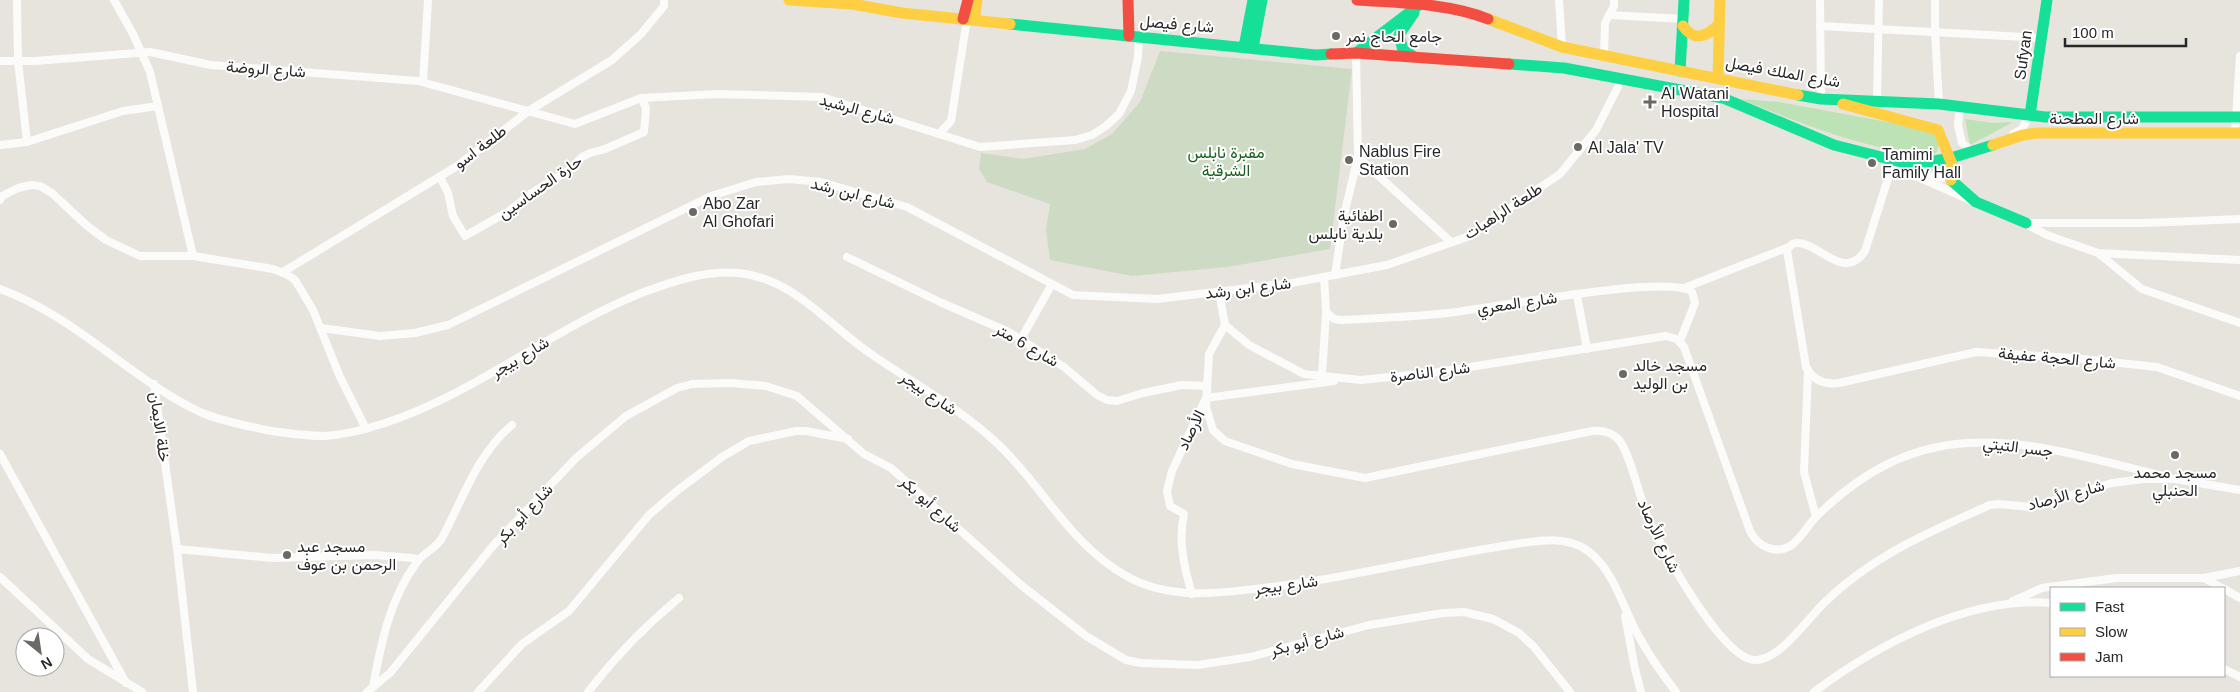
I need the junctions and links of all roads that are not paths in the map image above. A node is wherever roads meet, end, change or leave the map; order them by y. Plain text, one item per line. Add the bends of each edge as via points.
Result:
1 (17, 0) edge
2 (114, 0) edge
3 (428, 0) edge
4 (789, 0) edge
5 (968, 0) edge
6 (977, 0) edge
7 (1128, 0) edge
8 (1253, 0) edge
9 (1262, 0) edge
10 (1356, 0) edge
11 (1559, 0) edge
12 (1614, 0) edge
13 (1684, 0) edge
14 (1720, 0) edge
15 (1820, 0) edge
16 (1880, 0) edge
17 (1935, 0) edge
18 (2047, 0) edge
19 (836, 2) edge
20 (664, 3) edge
21 (1419, 3) edge
22 (1609, 16) junction
23 (968, 19) junction
24 (1683, 22) junction
25 (1719, 24) junction
26 (1820, 26) junction
27 (1879, 28) junction
28 (1934, 32) junction
29 (1134, 37) junction
30 (2042, 38) junction
31 (1248, 47) junction
32 (1562, 47) junction
33 (142, 53) junction
34 (1356, 53) junction
35 (2240, 56) edge
36 (1604, 57) junction
37 (1415, 58) junction
38 (0, 61) edge
39 (18, 61) junction
40 (1680, 71) junction
41 (1718, 78) junction
42 (1622, 79) junction
43 (423, 82) junction
44 (641, 98) junction
45 (1821, 98) junction
46 (1877, 101) junction
47 (1939, 104) junction
48 (158, 106) junction
49 (1960, 106) junction
50 (530, 110) junction
51 (2030, 115) junction
52 (2238, 117) edge
53 (2238, 133) edge
54 (939, 134) junction
55 (27, 142) junction
56 (1999, 143) junction
57 (0, 146) edge
58 (1972, 151) junction
59 (1867, 153) junction
60 (1358, 157) junction
61 (1951, 158) junction
62 (1892, 166) junction
63 (1904, 172) junction
64 (440, 176) junction
65 (1950, 179) junction
66 (0, 200) edge
67 (2240, 219) edge
68 (2026, 223) junction
69 (1451, 242) junction
70 (1789, 247) junction
71 (2098, 253) junction
72 (194, 256) junction
73 (846, 257) dead end
74 (2240, 260) edge
75 (283, 272) junction
76 (1335, 275) junction
77 (1324, 277) junction
78 (1052, 284) junction
79 (1684, 288) junction
80 (0, 289) edge
81 (1220, 292) junction
82 (1577, 295) junction
83 (1326, 312) junction
84 (2240, 323) edge
85 (1225, 325) junction
86 (321, 328) junction
87 (1021, 339) junction
88 (1680, 341) junction
89 (1587, 348) junction
90 (1808, 370) junction
91 (1322, 376) junction
92 (1348, 379) junction
93 (154, 384) junction
94 (1207, 386) junction
95 (2240, 396) edge
96 (1206, 398) junction
97 (512, 425) dead end
98 (366, 428) junction
99 (848, 439) junction
100 (0, 454) edge
101 (2178, 479) junction
102 (2240, 490) edge
103 (1815, 517) junction
104 (177, 549) junction
105 (418, 560) junction
106 (2240, 571) edge
107 (0, 577) edge
108 (2204, 578) junction
109 (2050, 587) edge
110 (2050, 587) edge
111 (2220, 587) edge
112 (2225, 590) edge
113 (1192, 594) junction
114 (679, 598) dead end
115 (2240, 598) edge
116 (2009, 603) junction
117 (2050, 603) edge
118 (1623, 606) junction
119 (2225, 670) edge
120 (2240, 677) edge
121 (126, 683) junction
122 (370, 690) edge
123 (142, 692) edge
124 (192, 692) edge
125 (478, 692) edge
126 (588, 692) edge
127 (1570, 692) edge
128 (1641, 692) edge
129 (1676, 692) edge
130 (1814, 692) edge

1 - 39 street
2 - 33 street
3 - 43 street
4 - 19 main road, شارع فيصل
5 - 23 main road
6 - 23 main road
7 - 29 main road
8 - 31 main road
9 - 31 main road
10 - 21 main road, شارع الملك فيصل
11 - 32 street
12 - 22 street
13 - 24 main road
14 - 25 main road
15 - 26 street
16 - 27 street
17 - 28 street
18 - 30 main road, Sufyan
19 - 23 main road, شارع فيصل
20 - 50 street, طلعة اسو via 641,34 612,60
21 - 32 main road, شارع الملك فيصل via 1473,13
21 - 34 main road
21 - 37 main road via 1399,35 1403,50
22 - 24 street
22 - 36 street via 1605,23
23 - 29 main road, شارع فيصل
23 - 54 street via 951,121
24 - 25 main road via 1687,33 1693,36 1710,34
24 - 40 main road
25 - 41 main road
26 - 27 street
26 - 45 street
27 - 28 street
27 - 46 street
28 - 30 street
28 - 47 street
29 - 31 main road, شارع فيصل
29 - 54 street, شارع الرشيد via 1138,57 1131,91 1113,120 1092,135 1075,140 980,147
30 - 51 main road, Sufyan
31 - 34 main road, شارع فيصل via 1316,55
32 - 36 main road, شارع الملك فيصل
33 - 39 street, شارع الروضة
33 - 43 street, شارع الروضة via 211,65
33 - 48 street
34 - 37 main road, شارع فيصل
34 - 60 street
35 - 52 street
36 - 40 main road, شارع الملك فيصل
37 - 42 main road, شارع فيصل via 1564,68
38 - 39 street, شارع الروضة
39 - 55 street
40 - 41 main road, شارع الملك فيصل
41 - 45 main road, شارع الملك فيصل
42 - 59 main road via 1723,98 1834,145
42 - 69 street, طلعة الراهبات via 1596,130 1560,174 1467,236
43 - 50 street, شارع الروضة
44 - 50 street, شارع الرشيد via 575,124
44 - 54 street, شارع الرشيد via 718,94 822,97
44 - 64 street, حارة الحساسين via 646,108 644,132 582,157 569,170 509,211 465,236 453,216
45 - 46 main road, شارع الملك فيصل
45 - 61 main road via 1934,127 1942,133 1946,152
46 - 47 main road, شارع الملك فيصل
47 - 49 main road, شارع الملك فيصل
48 - 55 street via 123,111
48 - 72 street
49 - 51 main road, شارع الملك فيصل
49 - 58 street via 1958,125 1962,143
50 - 64 street, طلعة اسو
51 - 52 main road, شارع المطحنة
51 - 56 street via 2022,129
52 - 53 street
53 - 56 main road, شارع المطحنة via 2037,134
55 - 57 street
56 - 58 main road, شارع المطحنة
58 - 61 main road, شارع المطحنة
59 - 61 main road via 1901,162
59 - 62 street
60 - 69 street
60 - 76 street via 1344,215
61 - 65 main road
62 - 63 street
62 - 70 street via 1865,251 1856,260 1837,261 1801,242
63 - 65 street
63 - 68 street
64 - 75 street, طلعة اسو
65 - 68 main road via 1976,202
66 - 72 street via 18,188 40,186 52,192 106,240 140,256
67 - 68 street
68 - 71 street via 2047,235
69 - 76 street, طلعة الراهبات via 1387,265
70 - 79 street
70 - 90 street via 1787,254
71 - 74 street
71 - 84 street via 2142,289
72 - 75 street
73 - 87 street, شارع 6 متر
75 - 86 street via 298,284
76 - 77 street, شارع ابن رشد
77 - 81 street, شارع ابن رشد
77 - 83 street
78 - 81 street, شارع ابن رشد via 1073,295 1157,299
78 - 86 street, شارع ابن رشد via 907,207 821,182 789,179 756,182 711,196 448,325 415,333 380,336
78 - 87 street
79 - 82 street, شارع المعري via 1636,287
79 - 88 street via 1692,292 1695,303
80 - 93 street via 71,326
81 - 85 street
82 - 83 street, شارع المعري via 1447,313 1341,320
82 - 89 street
83 - 91 street
85 - 91 street, شارع الناصرة via 1249,345 1304,374
85 - 94 street, شارع الأرصاد via 1209,354
86 - 98 street via 340,377
87 - 94 street, شارع 6 متر via 1107,400 1117,401 1182,385
88 - 89 street, شارع الناصرة via 1666,336
88 - 103 street, جسر التيتي via 1756,540 1768,549 1784,549 1797,540
89 - 92 street, شارع الناصرة via 1438,372
90 - 95 street, شارع الحجة عفيفة via 1819,381 1830,384 1976,352 2157,367
90 - 103 street via 1804,472
91 - 92 street, شارع الناصرة
92 - 96 street, الأرصاد
93 - 98 street, خلة الايمان via 205,414 270,430 327,436
93 - 104 street, خلة الايمان
94 - 96 street, شارع الأرصاد
96 - 101 street, شارع الأرصاد via 1213,430 1225,441 1292,464 1365,478 1592,431 1611,434 1622,445 1648,517 1680,579 1717,630 1745,658 1752,660 1763,660 1778,652 1826,601 1859,572 1916,538 1990,505 2031,507 2112,483
96 - 113 street, الأرصاد via 1172,471 1167,491 1170,506 1184,514 1180,532
97 - 105 street via 496,438 468,482 441,541
98 - 113 street, شارع بيجر via 404,417 452,396 592,315 634,296 686,278 741,273 770,282 811,304 864,350 978,428 1018,465 1069,529 1103,562 1147,586
99 - 122 street, شارع أبو بكر via 797,396 778,389 730,382 677,388 626,416 576,458 492,548 390,673
99 - 125 street via 806,430 796,431 749,441 722,457 649,515 569,611 522,644
99 - 127 street, شارع أبو بكر via 864,454 891,468 1021,585 1086,636 1126,660 1198,665 1250,657 1369,625 1464,612 1493,619 1519,633
100 - 121 street
101 - 102 street
101 - 103 street, جسر التيتي via 2026,445 1966,442 1922,450 1881,467 1843,491
104 - 105 street via 272,558 375,555
104 - 124 street, خلة الايمان
105 - 122 street via 398,594 382,636
106 - 108 street
107 - 121 street via 82,654
108 - 109 street via 2107,580
108 - 111 street
110 - 116 street
112 - 115 street
113 - 118 street, شارع بيجر via 1297,584 1483,549 1557,540 1584,548 1598,560
114 - 126 street via 654,618
116 - 117 street
116 - 130 street via 1949,618 1894,642 1844,670
118 - 128 street
118 - 129 street via 1642,643
119 - 120 street
121 - 123 street

